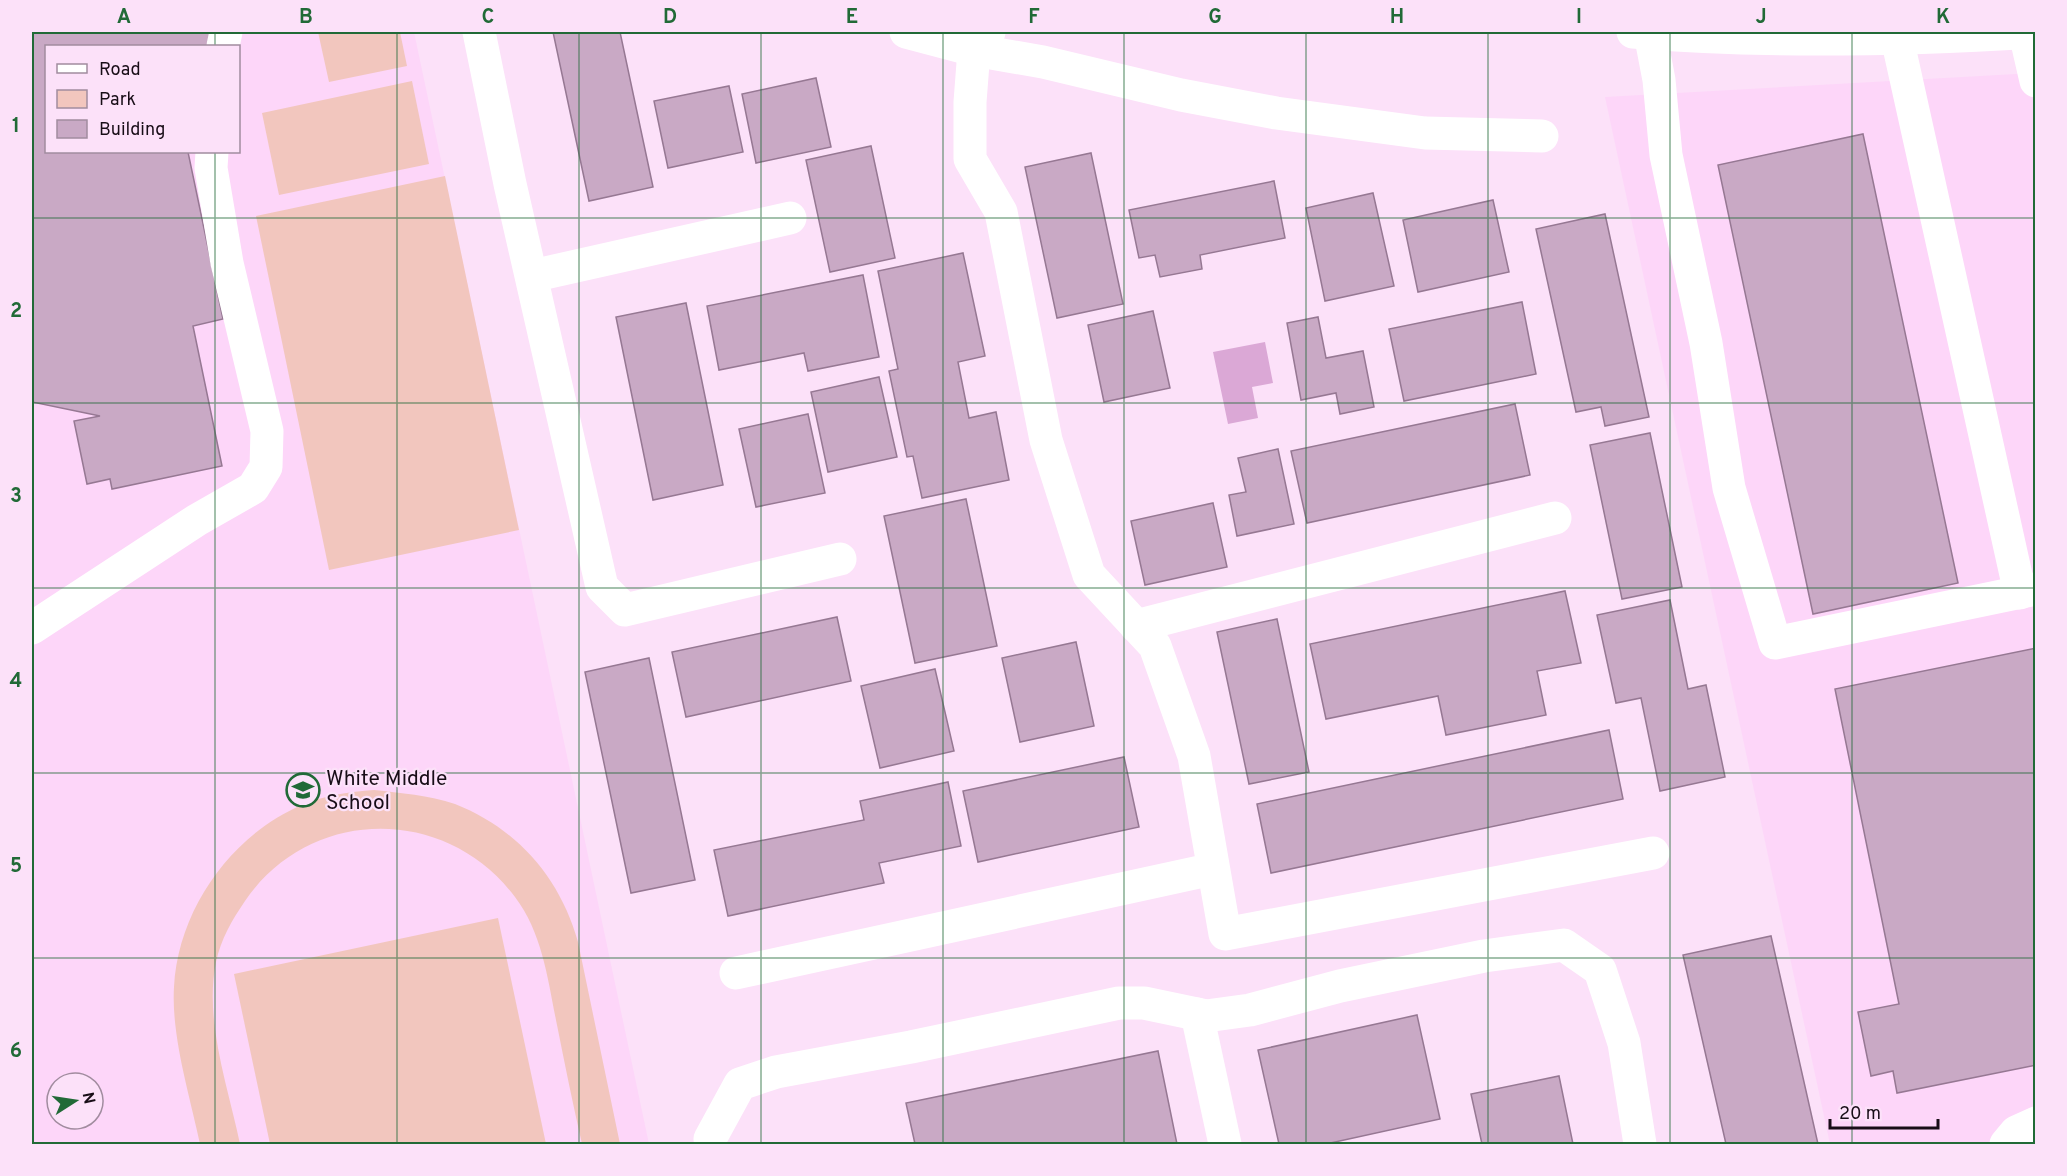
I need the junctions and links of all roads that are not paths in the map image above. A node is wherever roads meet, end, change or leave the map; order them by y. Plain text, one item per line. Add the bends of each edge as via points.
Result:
1 (479, 32) edge
2 (906, 32) edge
3 (1642, 32) edge
4 (2030, 33) edge
5 (1954, 34) edge
6 (974, 38) edge
7 (1897, 38) junction
8 (2036, 81) edge
9 (1542, 136) dead end
10 (212, 153) edge
11 (790, 218) dead end
12 (532, 276) junction
13 (1555, 518) dead end
14 (840, 559) dead end
15 (2028, 591) edge
16 (1136, 626) junction
17 (32, 628) edge
18 (1653, 853) dead end
19 (1213, 869) junction
20 (736, 973) dead end
21 (1197, 1014) junction
22 (2036, 1123) edge
23 (711, 1144) edge
24 (1226, 1144) edge
25 (1640, 1144) edge
26 (2006, 1144) edge

1 - 12 street
2 - 6 street
3 - 7 street via 1768,38
3 - 15 street via 1659,80 1666,155 1706,343 1729,488 1775,643
4 - 5 street
4 - 8 street
5 - 7 street
6 - 9 street via 1042,62 1276,113 1425,133
6 - 16 street via 970,159 1001,212 1046,440 1089,575
7 - 15 street
10 - 17 street via 227,263 267,431 266,467 253,488 196,520
11 - 12 street
12 - 14 street via 602,587 625,610
13 - 16 street
16 - 19 street via 1155,646 1194,756
18 - 19 street via 1225,934
19 - 20 street
21 - 23 street via 1144,1003 1119,1003 776,1072 740,1084 710,1139
21 - 24 street
21 - 25 street via 1250,1010 1340,986 1564,945 1600,970 1624,1043
22 - 26 street via 2016,1132

